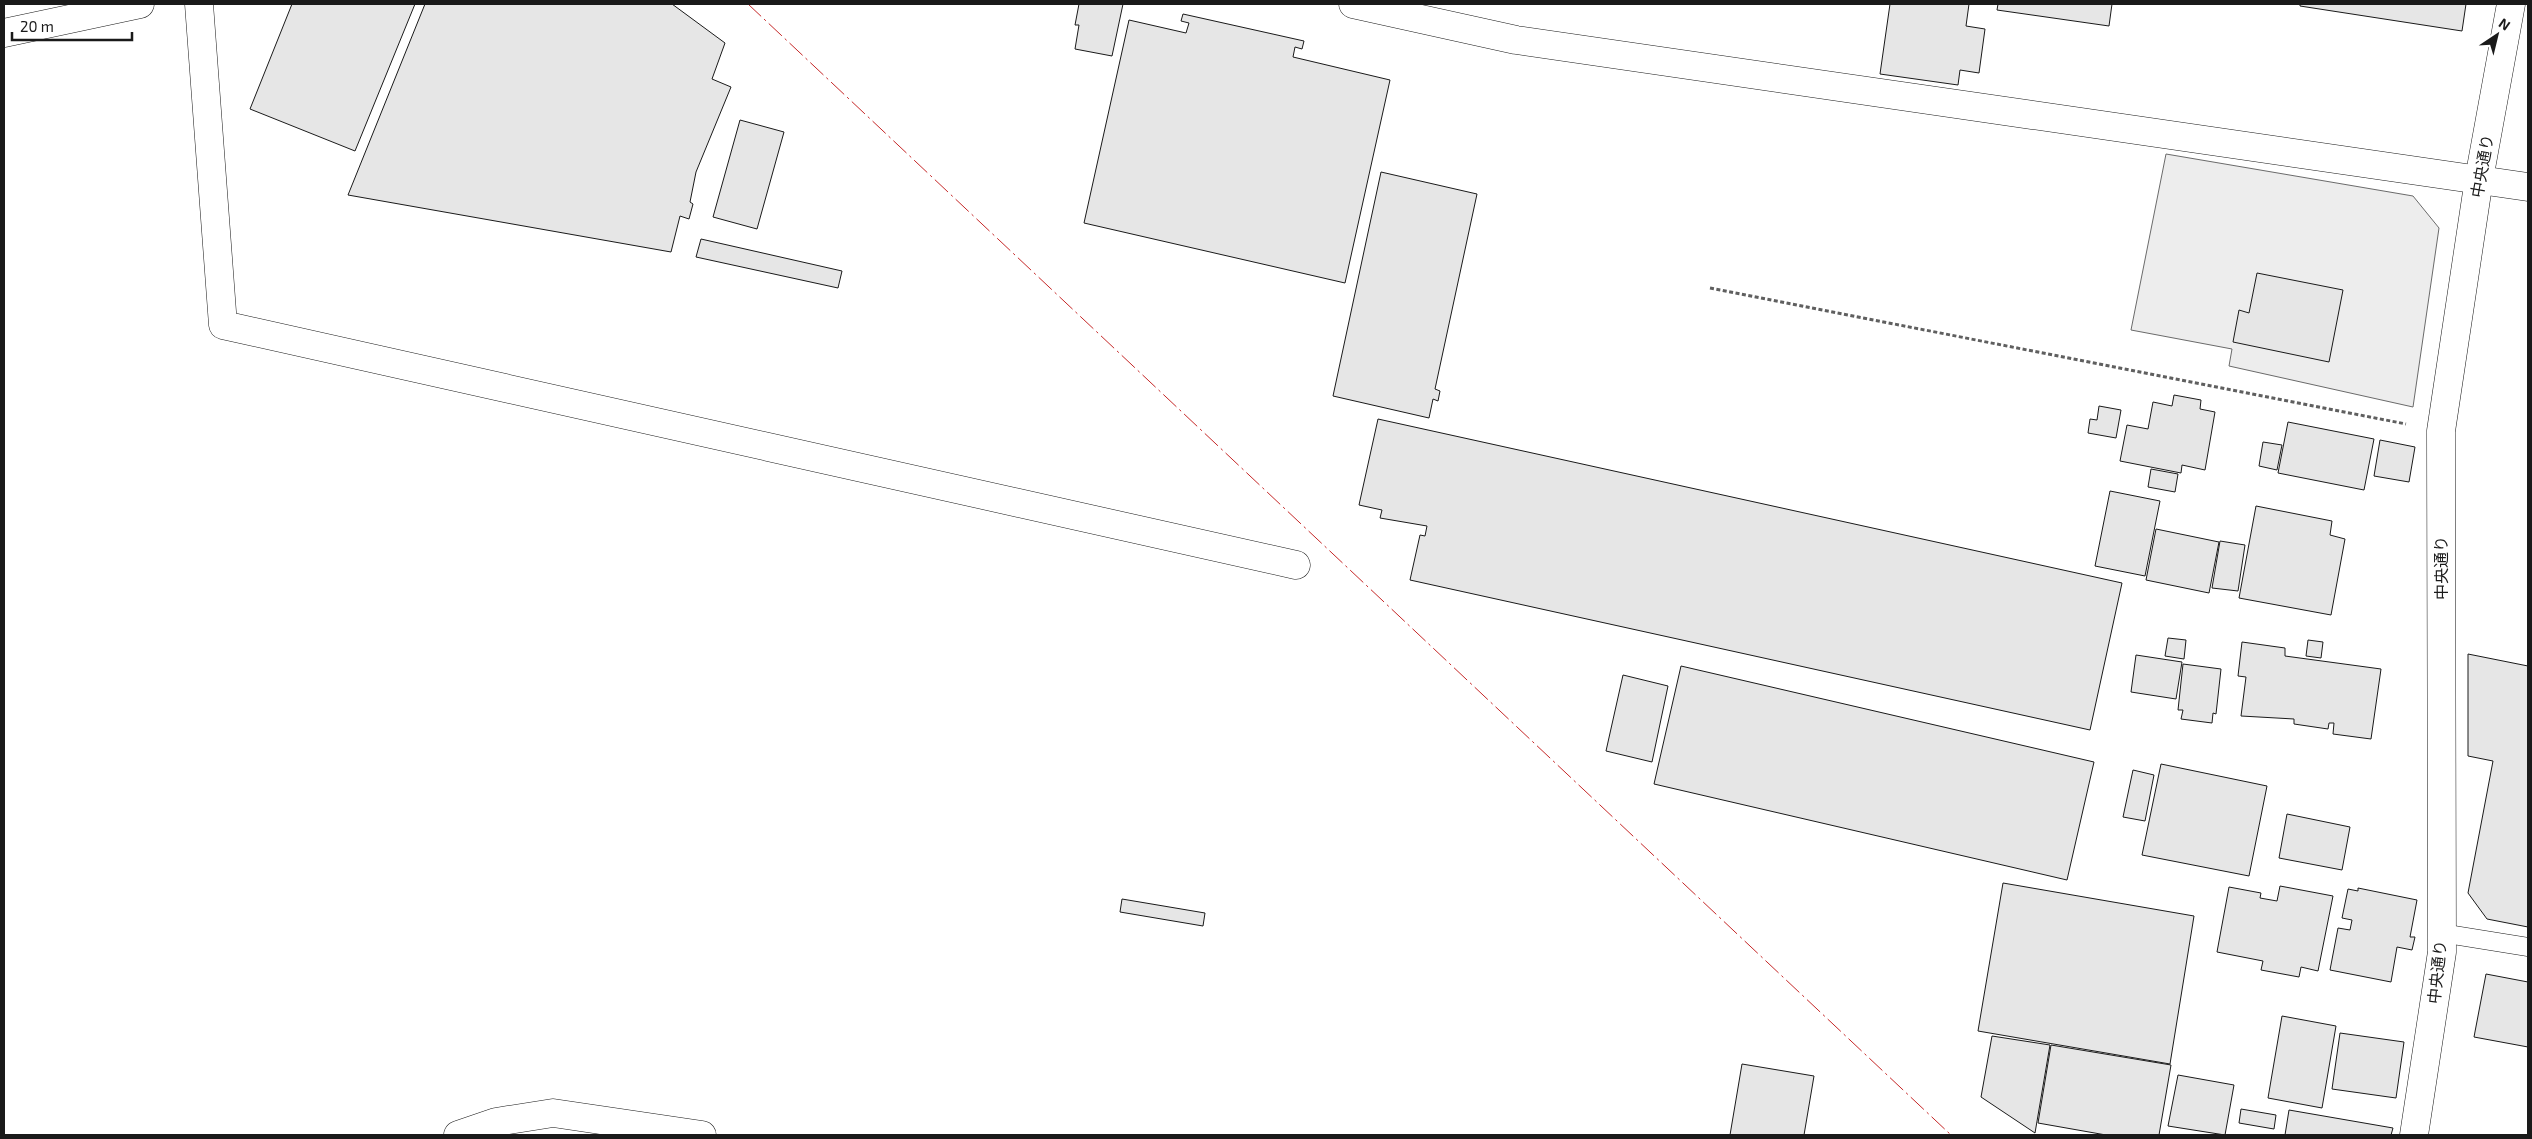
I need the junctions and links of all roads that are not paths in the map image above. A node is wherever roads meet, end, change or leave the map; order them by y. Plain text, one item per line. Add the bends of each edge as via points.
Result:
1 (140, 4) edge
2 (199, 4) edge
3 (1353, 4) edge
4 (2511, 4) edge
5 (4, 33) edge
6 (2479, 180) junction
7 (2528, 187) edge
8 (1296, 565) dead end
9 (2441, 932) junction
10 (2528, 947) edge
11 (458, 1135) edge
12 (702, 1135) edge
13 (2414, 1135) edge

1 - 5 street
2 - 8 street via 223,325
3 - 6 street via 1516,40
4 - 6 street, 中央通り
6 - 7 street
6 - 9 street, 中央通り via 2441,431
9 - 10 lane
9 - 13 street, 中央通り via 2442,952
11 - 12 street via 496,1122 553,1113

